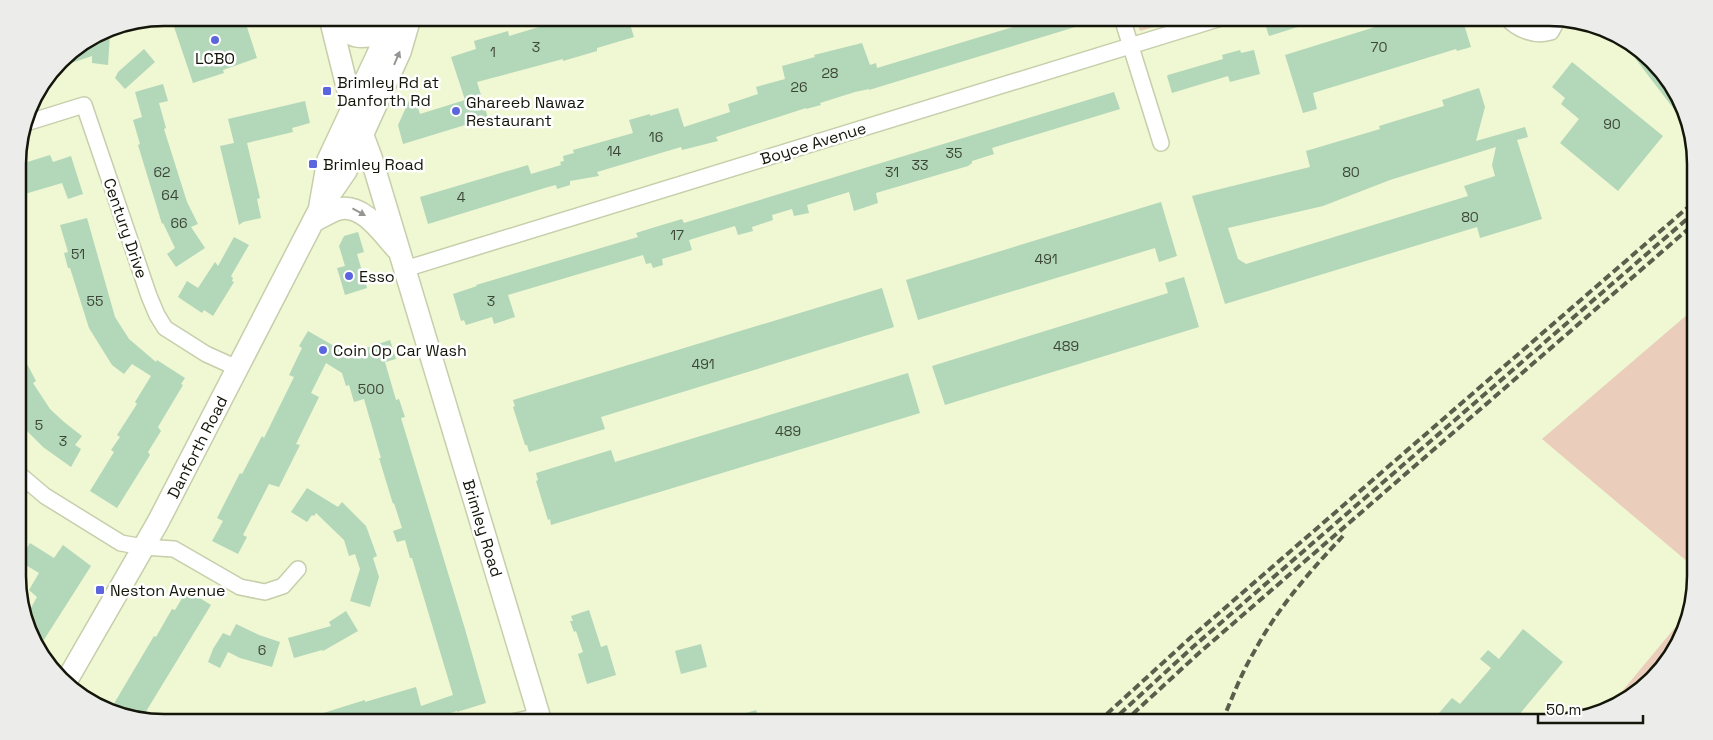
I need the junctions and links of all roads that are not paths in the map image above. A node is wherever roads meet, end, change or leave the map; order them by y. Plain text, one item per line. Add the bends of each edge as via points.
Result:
1 (334, 26) edge
2 (339, 26) edge
3 (389, 26) edge
4 (392, 26) edge
5 (408, 26) edge
6 (1124, 26) edge
7 (1194, 26) edge
8 (1516, 26) edge
9 (1554, 27) edge
10 (1130, 45) junction
11 (352, 108) junction
12 (34, 121) edge
13 (363, 134) junction
14 (1161, 143) dead end
15 (317, 215) junction
16 (402, 261) junction
17 (237, 368) junction
18 (26, 481) edge
19 (143, 548) junction
20 (298, 570) dead end
21 (70, 675) edge
22 (538, 714) edge

1 - 11 main road, Brimley Road
2 - 3 main road via 345,32 363,38
4 - 11 main road, Danforth Road
13 -> 5 main road, Danforth Road via 400,52
6 - 10 street
7 - 10 street, Boyce Avenue
8 - 9 street via 1530,34 1545,34
10 - 14 street
10 - 16 street, Boyce Avenue
11 - 13 main road, Brimley Road
11 - 15 main road, Danforth Road via 328,160
12 - 17 street, Century Drive via 84,105 157,315 165,328 177,336
13 - 15 main road, Danforth Road via 346,172
13 - 16 main road, Brimley Road
15 -> 16 main road via 353,208 366,216
15 - 17 main road, Danforth Road
16 - 22 main road, Brimley Road
17 - 19 main road, Danforth Road
18 - 19 street via 121,543
19 - 20 street via 174,549 240,587 265,592 283,586
19 - 21 main road, Danforth Road

